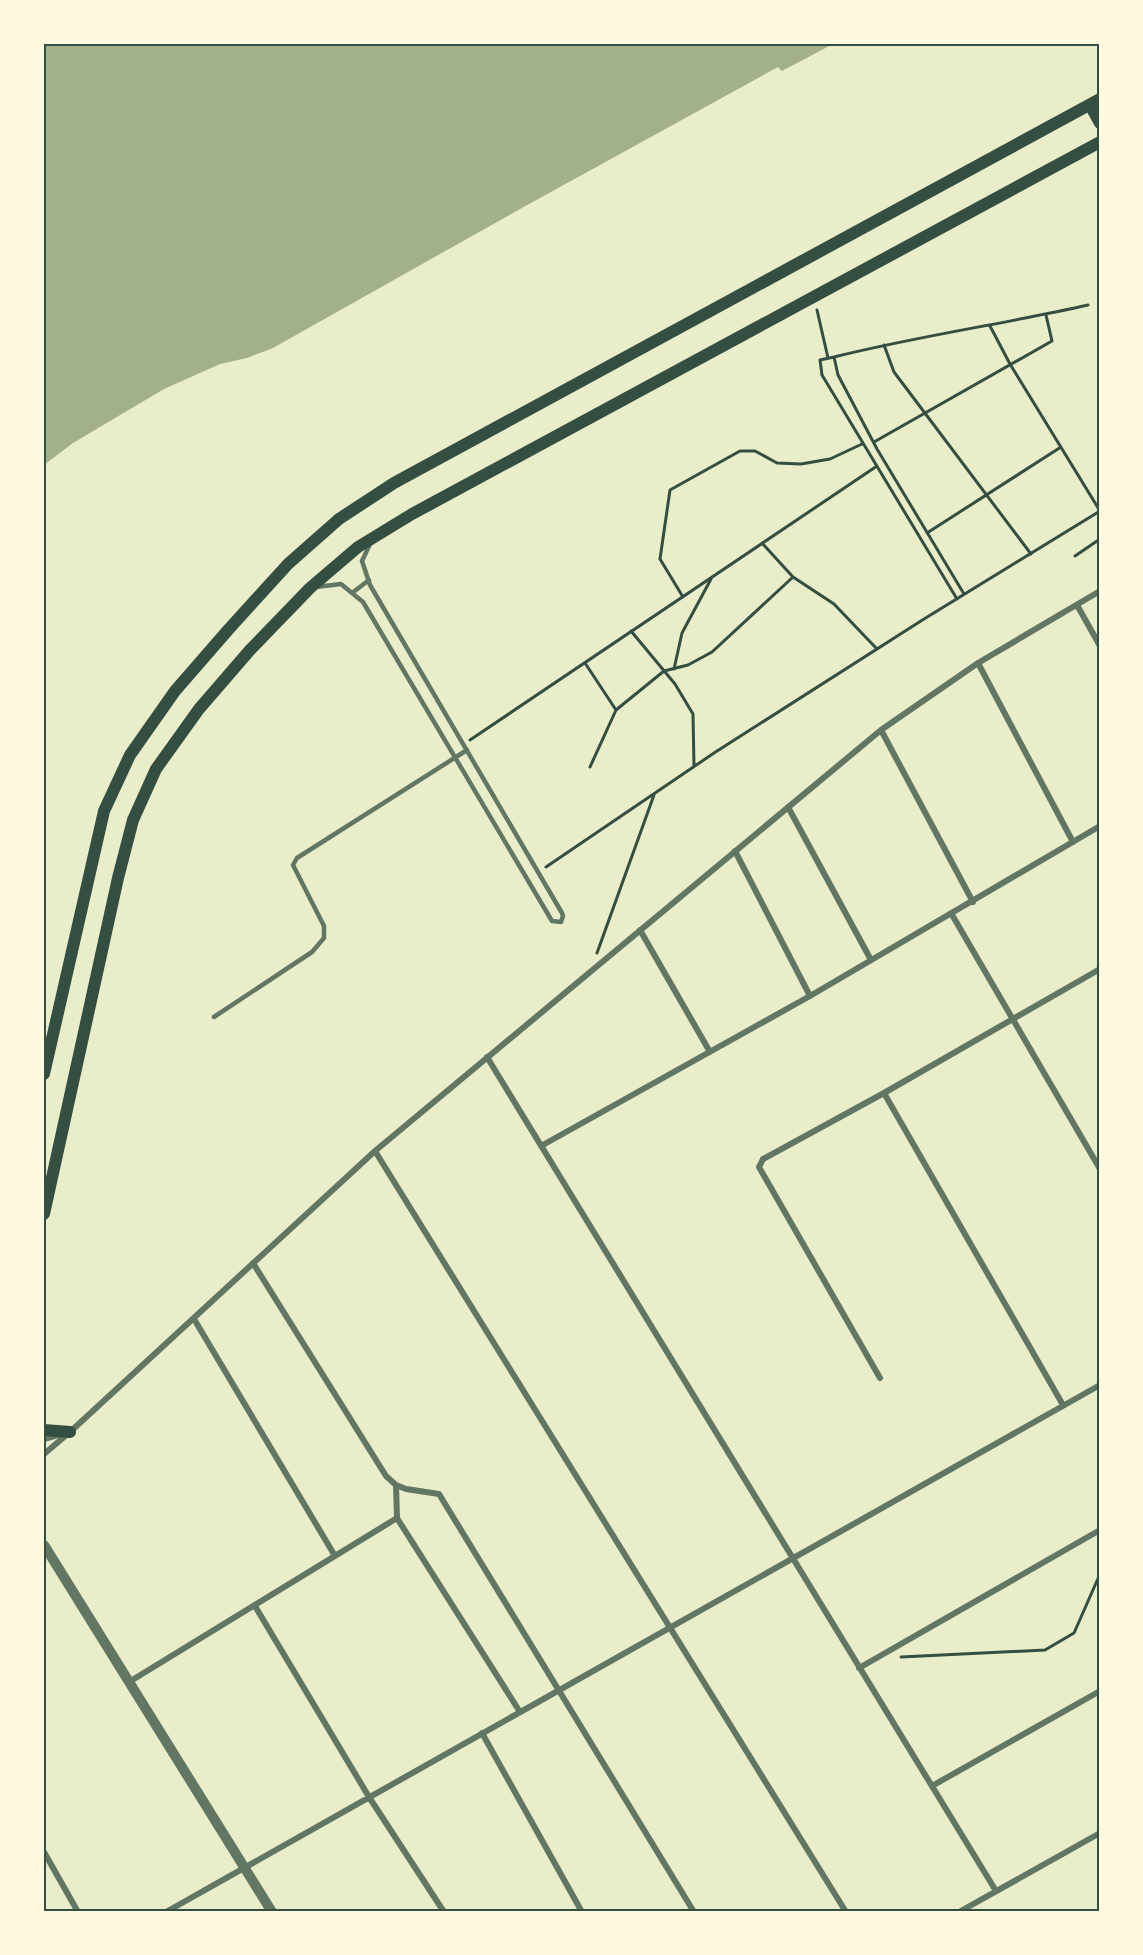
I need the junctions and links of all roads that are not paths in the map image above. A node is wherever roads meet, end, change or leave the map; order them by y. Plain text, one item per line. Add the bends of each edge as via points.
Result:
1 (1095, 102) edge
2 (1100, 123) edge
3 (1100, 142) edge
4 (372, 538) junction
5 (369, 580) junction
6 (310, 588) junction
7 (1100, 591) edge
8 (352, 593) junction
9 (1077, 605) junction
10 (1100, 646) edge
11 (978, 663) junction
12 (881, 730) junction
13 (467, 750) junction
14 (455, 757) junction
15 (788, 807) junction
16 (1100, 826) edge
17 (1073, 842) junction
18 (735, 851) junction
19 (973, 902) junction
20 (951, 913) junction
21 (640, 930) junction
22 (871, 960) junction
23 (1100, 969) edge
24 (810, 996) junction
25 (214, 1017) dead end
26 (1013, 1019) junction
27 (710, 1052) junction
28 (487, 1057) junction
29 (44, 1074) edge
30 (884, 1093) junction
31 (541, 1146) junction
32 (375, 1150) junction
33 (1100, 1169) edge
34 (44, 1214) edge
35 (253, 1263) junction
36 (194, 1319) junction
37 (880, 1378) dead end
38 (1100, 1385) edge
39 (1063, 1405) junction
40 (44, 1430) edge
41 (70, 1432) junction
42 (44, 1439) edge
43 (44, 1454) edge
44 (396, 1485) junction
45 (397, 1518) junction
46 (1100, 1530) edge
47 (45, 1548) edge
48 (335, 1556) junction
49 (793, 1558) junction
50 (255, 1606) junction
51 (671, 1627) junction
52 (859, 1668) junction
53 (129, 1682) junction
54 (559, 1690) junction
55 (1100, 1691) edge
56 (519, 1712) junction
57 (482, 1733) junction
58 (932, 1786) junction
59 (369, 1797) junction
60 (1100, 1833) edge
61 (44, 1852) edge
62 (245, 1867) junction
63 (996, 1891) junction
64 (78, 1911) edge
65 (166, 1911) edge
66 (272, 1911) edge
67 (444, 1911) edge
68 (582, 1911) edge
69 (694, 1911) edge
70 (846, 1911) edge
71 (959, 1911) edge

1 - 2 main road
1 - 29 main road via 394,483 339,519 288,564 175,692 130,755 104,812
3 - 4 main road
4 - 5 lane via 362,561
4 - 6 main road
5 - 8 lane
5 - 13 lane
6 - 8 lane via 341,584
6 - 34 main road via 199,709 156,769 133,820
7 - 9 street
8 - 14 lane via 363,602
9 - 10 street
9 - 11 street
11 - 12 street
11 - 17 street
12 - 15 street
12 - 19 street
13 - 14 lane
13 - 14 lane via 562,913 561,922 552,921
14 - 25 lane via 297,858 293,865 324,926 324,938 312,952
15 - 18 street
15 - 22 street
16 - 17 street
17 - 19 street
18 - 21 street
18 - 24 street
19 - 20 street
20 - 22 street
20 - 26 street
21 - 27 street
21 - 28 street
22 - 24 street
23 - 26 street
24 - 27 street
26 - 30 street
26 - 33 street
27 - 31 street
28 - 31 street
28 - 32 street
30 - 37 street via 763,1159 759,1167
30 - 39 street
31 - 49 street
32 - 35 street
32 - 51 street
35 - 36 street
35 - 44 street via 386,1476
36 - 41 street
36 - 48 street
38 - 39 street
39 - 49 street
40 - 41 main road
41 - 42 street
41 - 43 street
44 - 45 street
44 - 54 street via 439,1494
45 - 48 street
45 - 56 street
46 - 52 street
47 - 53 street
48 - 50 street
49 - 51 street
49 - 52 street
50 - 53 street
50 - 59 street
51 - 54 street
51 - 70 street
52 - 58 street
53 - 62 street
54 - 56 street
54 - 69 street
55 - 58 street
56 - 57 street
57 - 59 street
57 - 68 street
58 - 63 street
59 - 62 street
59 - 67 street
60 - 63 street
61 - 64 street
62 - 65 street
62 - 66 street
63 - 71 street

